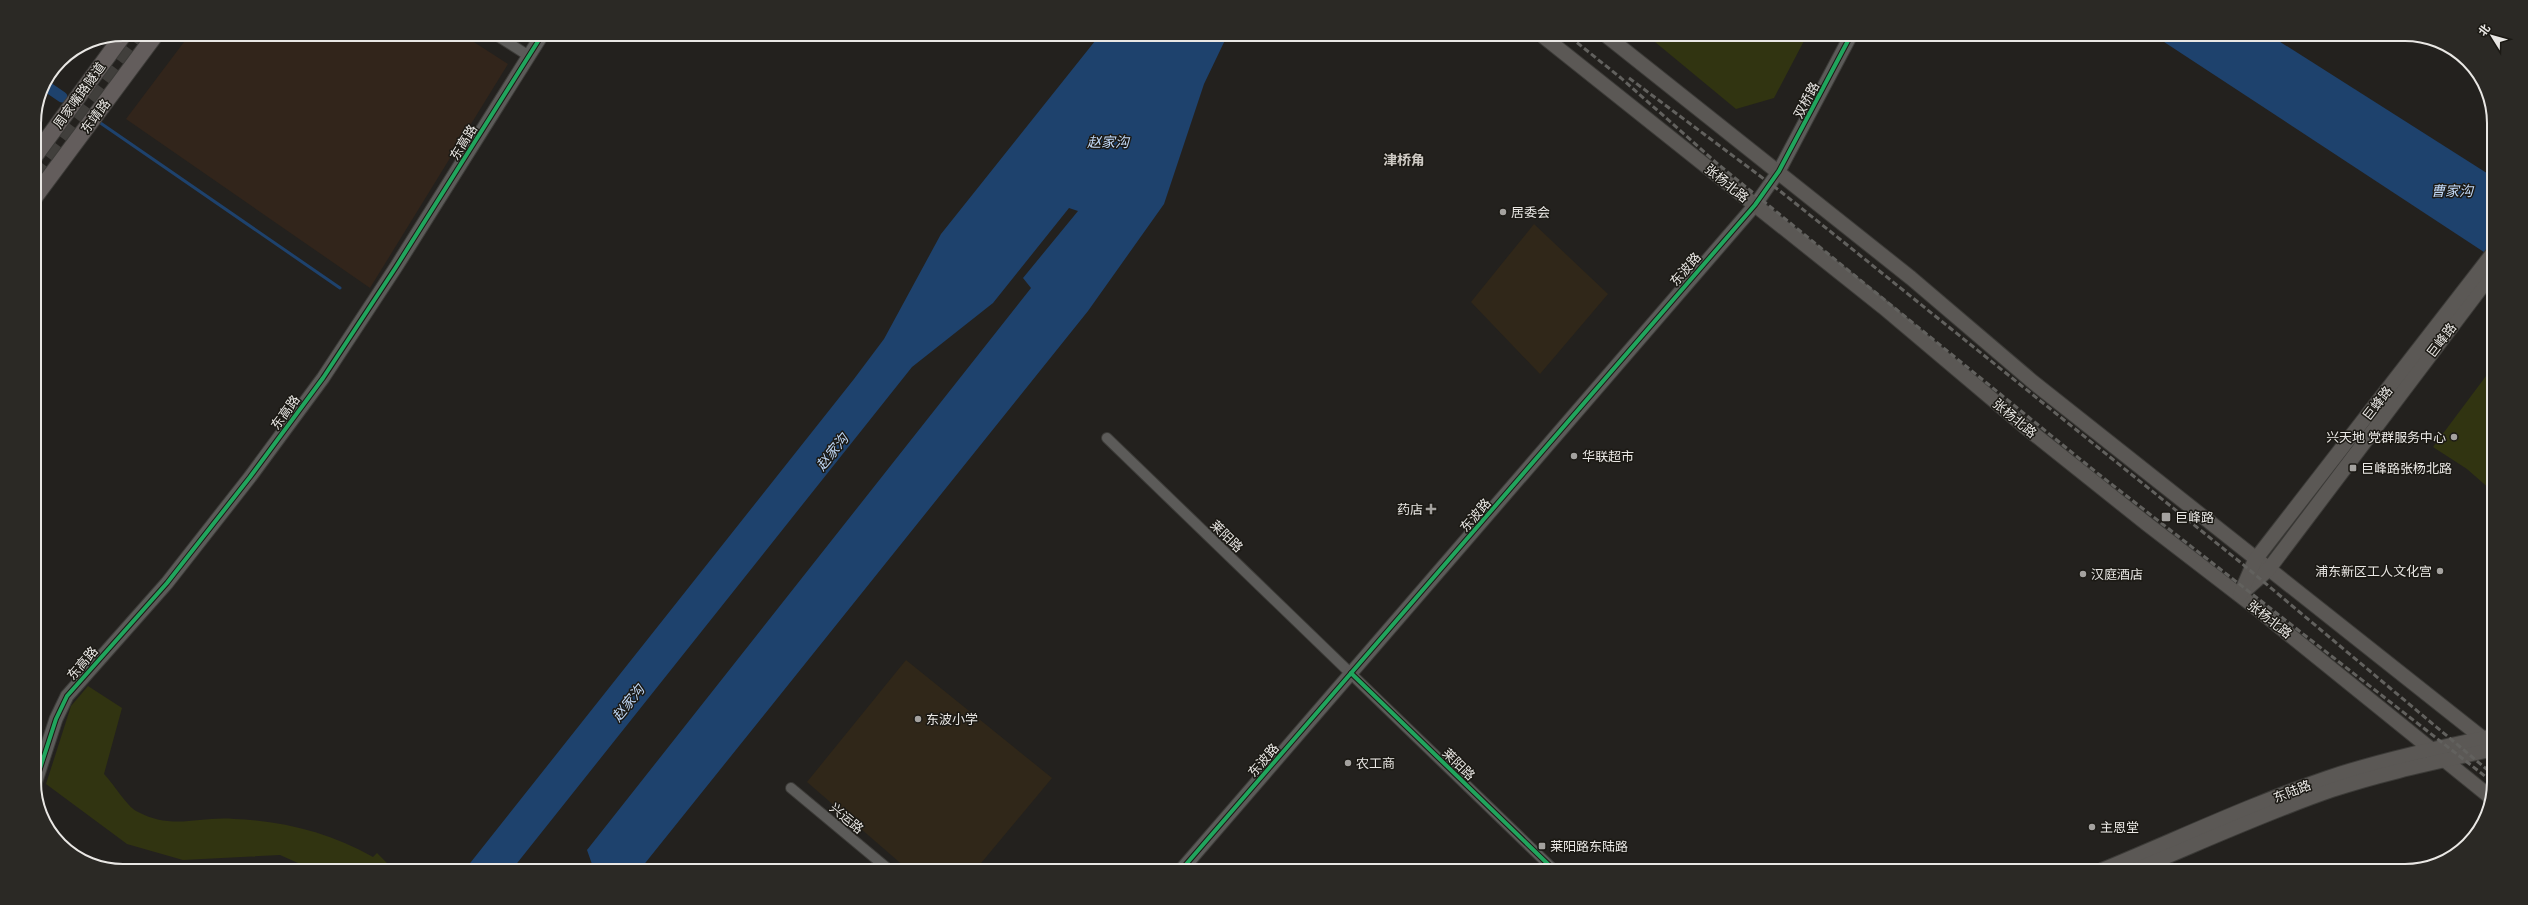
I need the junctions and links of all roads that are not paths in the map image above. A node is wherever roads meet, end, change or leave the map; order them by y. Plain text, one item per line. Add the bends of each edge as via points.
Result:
1 (119, 41) edge
2 (151, 41) edge
3 (505, 41) edge
4 (538, 41) edge
5 (1549, 41) edge
6 (1613, 41) edge
7 (1848, 41) edge
8 (111, 42) edge
9 (529, 56) junction
10 (41, 135) edge
11 (41, 147) edge
12 (1779, 171) junction
13 (41, 189) edge
14 (1755, 205) junction
15 (2487, 263) edge
16 (2487, 277) edge
17 (2471, 291) junction
18 (1107, 438) dead end
19 (2255, 560) junction
20 (2268, 570) junction
21 (2240, 595) junction
22 (1351, 673) junction
23 (2487, 742) edge
24 (2487, 743) edge
25 (2487, 743) edge
26 (2433, 750) junction
27 (2446, 760) junction
28 (41, 765) edge
29 (792, 788) dead end
30 (2486, 793) edge
31 (881, 864) edge
32 (1185, 864) edge
33 (1549, 864) edge
34 (2116, 864) edge
35 (2150, 864) edge

1 - 11 main road, 周家嘴路隧道
2 - 13 main road, 东靖路
3 - 9 street
4 - 9 street, 东高路
5 - 14 main road, 张杨北路
6 - 12 main road
7 - 12 street, 双桥路
8 - 10 main road
9 - 28 street, 东高路 via 323,378 250,477 166,583 67,696 56,719
12 - 14 street, 东波路
12 - 19 main road via 1911,278 2033,382
14 - 21 main road, 张杨北路 via 1883,307 2024,426
14 - 22 street, 东波路
15 - 17 main road, 巨蜂路
16 - 17 main road, 巨峰路
17 - 19 main road, 巨蜂路
17 - 20 main road, 巨峰路
18 - 22 street, 莱阳路
19 - 20 main road
19 - 21 main road, 巨蜂路
20 - 21 main road, 巨峰路
20 - 23 main road
21 - 26 main road, 张杨北路
22 - 32 street, 东波路
22 - 33 street, 莱阳路
24 - 26 main road, 东陆路
25 - 27 main road, 东陆路
26 - 27 main road, 张杨北路
26 - 34 main road, 东陆路 via 2356,769 2292,791
27 - 30 main road, 张杨北路
27 - 35 main road, 东陆路 via 2390,773 2324,793
29 - 31 street, 兴运路

